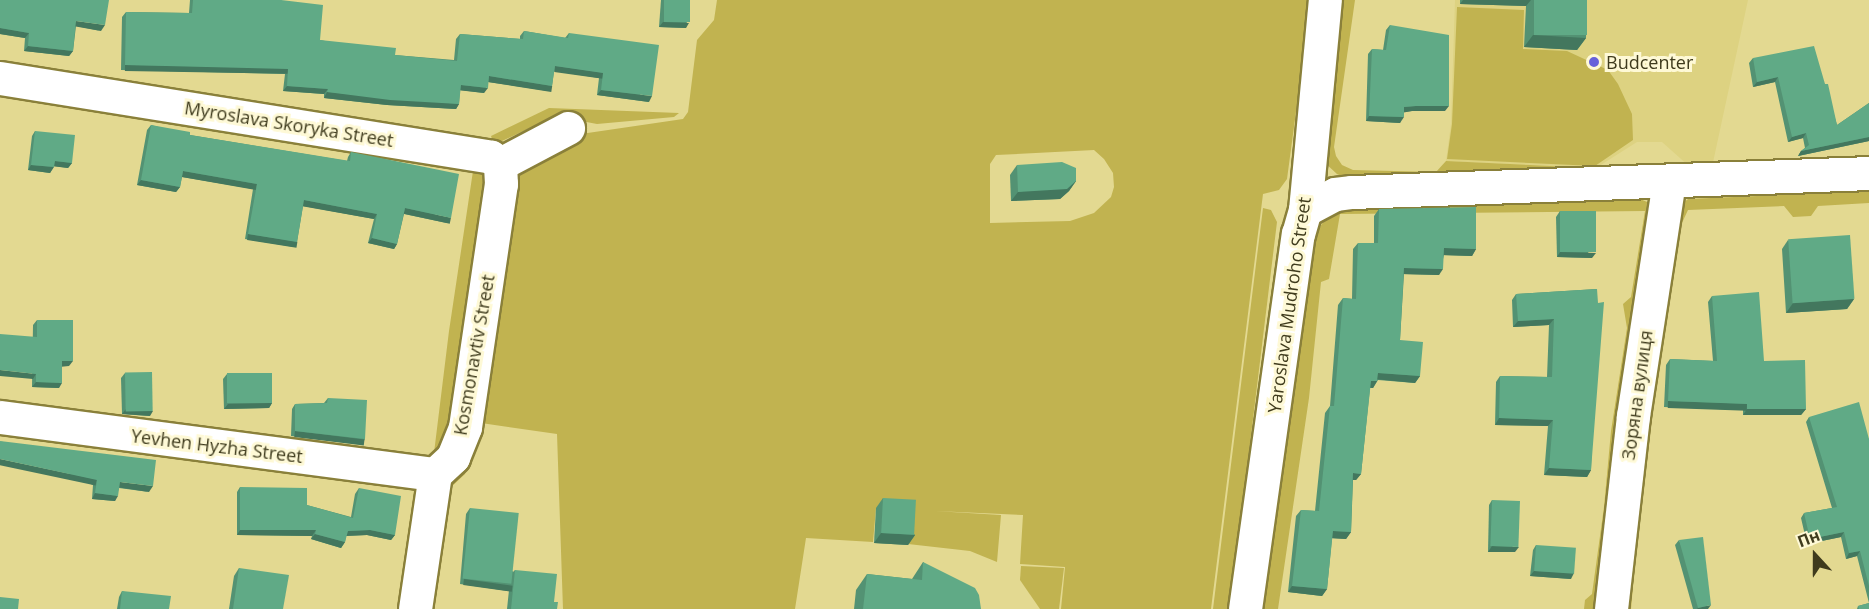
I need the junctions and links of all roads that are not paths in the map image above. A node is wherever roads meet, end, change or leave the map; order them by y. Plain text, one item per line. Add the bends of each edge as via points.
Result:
1 (1325, 0) edge
2 (0, 78) edge
3 (568, 128) dead end
4 (500, 164) junction
5 (1869, 173) edge
6 (1669, 182) junction
7 (1305, 210) junction
8 (0, 417) edge
9 (435, 474) junction
10 (415, 609) edge
11 (1245, 609) edge
12 (1611, 609) edge

1 - 7 street, Yaroslava Mudroho Street
2 - 4 street, Myroslava Skoryka Street via 491,157
3 - 4 street
4 - 9 street, Kosmonavtiv Street via 501,184 465,427 453,457
5 - 6 street
6 - 7 street via 1352,192 1328,196
6 - 12 street, Зоряна вулиця via 1633,416
7 - 11 street, Yaroslava Mudroho Street via 1298,234
8 - 9 street, Yevhen Hyzha Street
9 - 10 street

